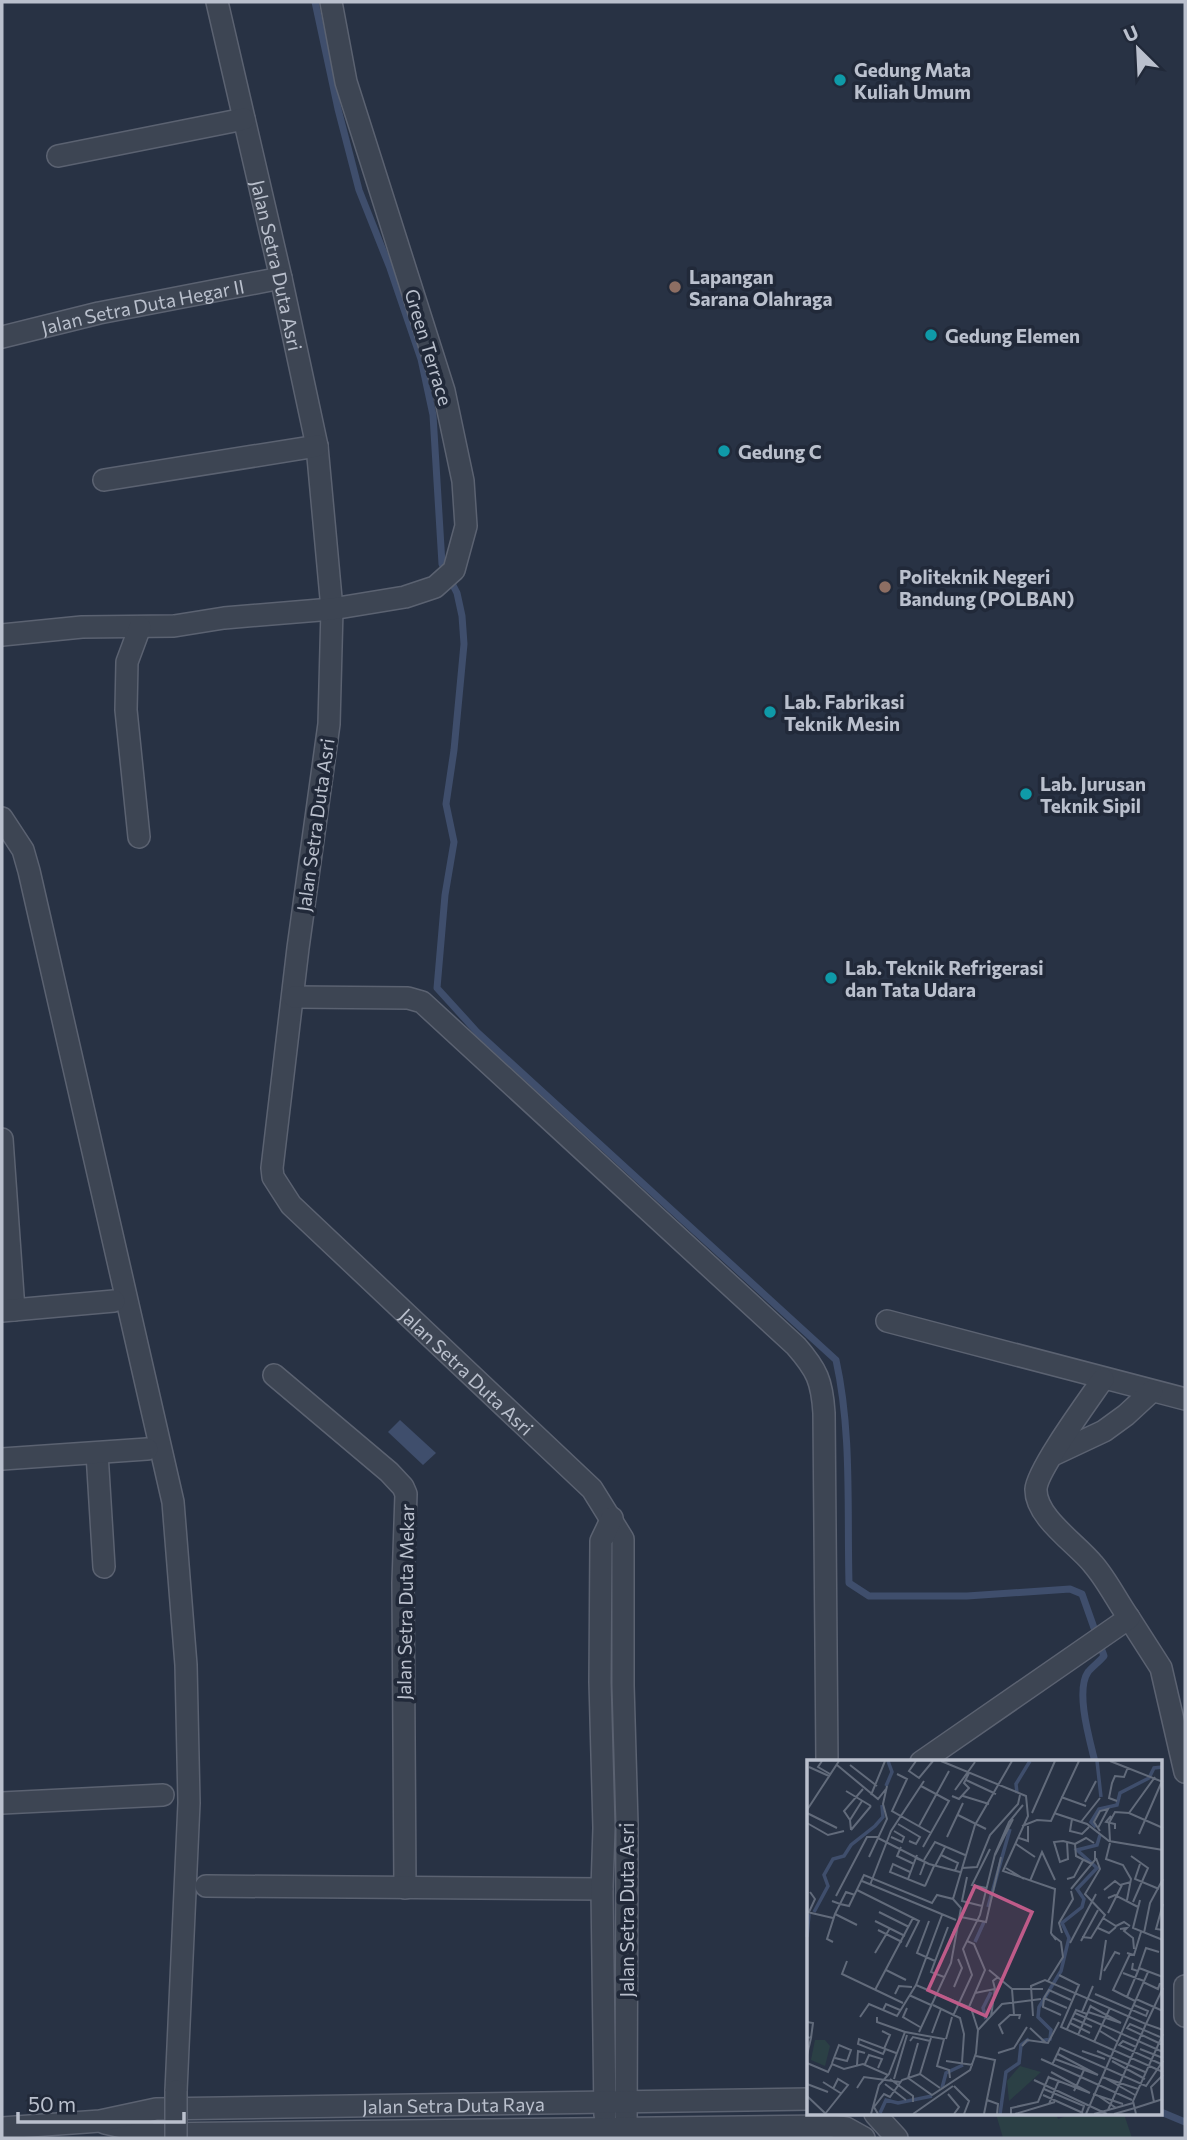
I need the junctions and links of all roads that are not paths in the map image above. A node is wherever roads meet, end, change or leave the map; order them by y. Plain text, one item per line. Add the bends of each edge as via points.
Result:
1 (216, 2) edge
2 (331, 2) edge
3 (244, 119) junction
4 (58, 156) dead end
5 (281, 278) junction
6 (2, 337) edge
7 (317, 446) junction
8 (104, 480) dead end
9 (332, 609) junction
10 (140, 627) junction
11 (2, 635) edge
12 (2, 818) edge
13 (139, 837) dead end
14 (294, 997) junction
15 (2, 1139) edge
16 (114, 1301) dead end
17 (8, 1310) edge
18 (887, 1321) dead end
19 (274, 1375) dead end
20 (1103, 1379) junction
21 (1152, 1391) junction
22 (1185, 1399) edge
23 (147, 1449) dead end
24 (97, 1452) junction
25 (1051, 1455) junction
26 (2, 1459) edge
27 (612, 1518) junction
28 (104, 1567) dead end
29 (1129, 1618) junction
30 (600, 1682) junction
31 (623, 1685) junction
32 (827, 1760) edge
33 (924, 1760) edge
34 (1185, 1772) edge
35 (163, 1795) dead end
36 (2, 1803) edge
37 (627, 1824) junction
38 (604, 1828) junction
39 (206, 1886) dead end
40 (405, 1888) junction
41 (602, 1889) junction
42 (625, 1954) junction
43 (604, 1956) junction
44 (1185, 1986) edge
45 (1185, 2016) edge
46 (807, 2099) edge
47 (615, 2103) junction
48 (232, 2107) junction
49 (877, 2116) edge
50 (831, 2120) edge
51 (100, 2122) junction
52 (2, 2128) edge
53 (229, 2134) junction
54 (615, 2134) edge
55 (176, 2138) edge
56 (864, 2138) edge
57 (897, 2138) edge

1 - 3 street, Jalan Setra Duta Asri
2 - 9 street, Green Terrace via 346,82 444,391 463,481 466,526 454,570 435,587 405,597
3 - 4 street
3 - 5 street, Jalan Setra Duta Asri
5 - 6 street, Jalan Setra Duta Hegar II
5 - 7 street, Jalan Setra Duta Asri
7 - 8 street
7 - 9 street, Jalan Setra Duta Asri
9 - 10 street, Green Terrace
9 - 14 street, Jalan Setra Duta Asri via 329,724
10 - 11 street, Green Terrace
10 - 13 street via 127,662 126,710
12 - 55 street, bridge via 23,849 29,871 173,1502 186,1665 188,1802
14 - 27 street, Jalan Setra Duta Asri via 272,1167 278,1186 291,1205 592,1489
14 - 32 street via 422,1002 814,1367 822,1385 824,1413
15 - 17 street
16 - 17 street
18 - 20 street
19 - 40 street, Jalan Setra Duta Mekar via 389,1472 406,1494
20 - 21 street
20 - 25 street
21 - 22 street
21 - 25 street via 1104,1431
23 - 24 street
24 - 26 street
24 - 28 street
25 - 29 street via 1036,1489 1041,1509 1094,1565
27 - 30 street, Jalan Setra Duta Asri via 601,1541
27 - 31 street, Jalan Setra Duta Asri via 624,1539
29 - 33 street
29 - 34 street via 1161,1668
30 - 31 street
30 - 38 street, Jalan Setra Duta Asri
31 - 37 street, Jalan Setra Duta Asri
35 - 36 street
37 - 38 street
37 - 42 street, Jalan Setra Duta Asri
38 - 41 street, Jalan Setra Duta Asri
39 - 40 street
40 - 41 street
41 - 43 street, Jalan Setra Duta Asri
42 - 43 street
42 - 47 street, Jalan Setra Duta Asri
43 - 47 street, Jalan Setra Duta Asri
44 - 45 street
46 - 47 street, Jalan Setra Duta Raya
47 - 48 street, Jalan Setra Duta Raya
47 - 54 street, Jalan Setra Duta Asri
48 - 51 street, Jalan Setra Duta Raya via 156,2109
48 - 53 street
49 - 57 street
50 - 54 street, Jalan Setra Duta Raya
50 - 56 street, Jalan Setra Duta Raya
51 - 52 street, Jalan Setra Duta Raya
51 - 53 street, Jalan Setra Duta Raya via 153,2134
53 - 54 street, Jalan Setra Duta Raya

